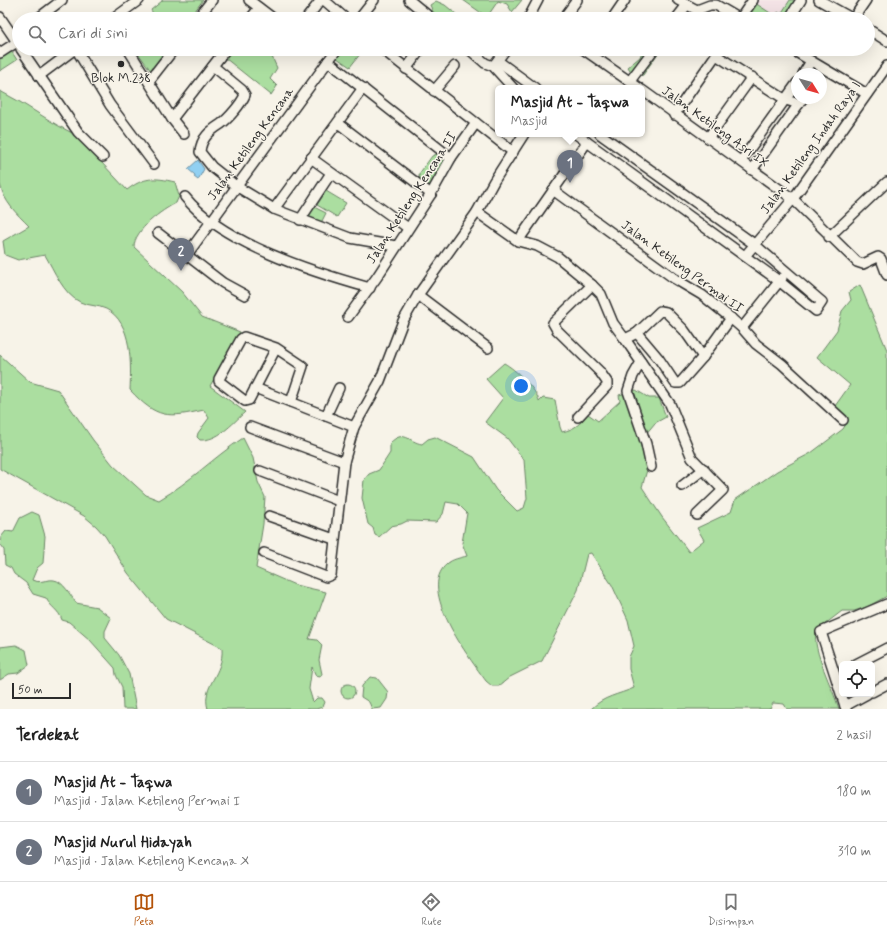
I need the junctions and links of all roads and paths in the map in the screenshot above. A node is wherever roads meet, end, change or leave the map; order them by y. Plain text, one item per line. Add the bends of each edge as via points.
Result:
1 (62, 0) edge
2 (139, 0) edge
3 (212, 0) edge
4 (249, 0) edge
5 (321, 0) edge
6 (324, 0) edge
7 (374, 0) edge
8 (409, 0) edge
9 (538, 0) edge
10 (577, 0) edge
11 (625, 0) edge
12 (753, 0) edge
13 (801, 0) edge
14 (819, 0) edge
15 (866, 0) edge
16 (682, 3) edge
17 (259, 8) junction
18 (46, 12) edge
19 (123, 12) edge
20 (203, 12) edge
21 (256, 12) edge
22 (264, 12) edge
23 (312, 12) edge
24 (338, 12) edge
25 (365, 12) edge
26 (424, 12) edge
27 (532, 12) edge
28 (568, 12) edge
29 (617, 12) edge
30 (728, 12) edge
31 (745, 12) edge
32 (793, 12) edge
33 (840, 12) edge
34 (858, 12) edge
35 (0, 17) edge
36 (12, 33) edge
37 (875, 33) edge
38 (887, 41) edge
39 (12, 45) edge
40 (0, 53) edge
41 (27, 56) edge
42 (66, 56) edge
43 (79, 56) edge
44 (133, 56) edge
45 (169, 56) edge
46 (221, 56) edge
47 (332, 56) edge
48 (390, 56) edge
49 (416, 56) edge
50 (477, 56) edge
51 (501, 56) edge
52 (595, 56) edge
53 (649, 56) edge
54 (715, 56) edge
55 (723, 56) edge
56 (803, 56) edge
57 (328, 61) junction
58 (811, 61) junction
59 (495, 64) junction
60 (213, 66) junction
61 (455, 66) dead end
62 (887, 66) edge
63 (807, 68) edge
64 (819, 68) edge
65 (406, 69) junction
66 (827, 74) edge
67 (39, 76) junction
68 (752, 77) junction
69 (149, 81) junction
70 (630, 81) junction
71 (511, 85) edge
72 (530, 85) edge
73 (635, 85) edge
74 (363, 88) junction
75 (434, 91) junction
76 (645, 92) edge
77 (791, 92) edge
78 (867, 94) junction
79 (786, 100) junction
80 (791, 100) edge
81 (799, 104) edge
82 (674, 115) junction
83 (172, 119) junction
84 (338, 123) junction
85 (476, 123) junction
86 (184, 134) dead end
87 (522, 137) edge
88 (580, 137) edge
89 (604, 137) edge
90 (708, 138) junction
91 (587, 142) junction
92 (512, 152) junction
93 (103, 157) dead end
94 (311, 158) junction
95 (451, 158) junction
96 (741, 161) junction
97 (154, 164) dead end
98 (752, 170) junction
99 (332, 173) junction
100 (887, 182) edge
101 (236, 186) junction
102 (553, 190) junction
103 (431, 194) junction
104 (185, 197) dead end
105 (793, 200) junction
106 (274, 209) junction
107 (477, 212) junction
108 (300, 220) junction
109 (210, 221) junction
110 (408, 228) junction
111 (158, 233) dead end
112 (829, 237) junction
113 (518, 241) junction
114 (754, 244) junction
115 (396, 246) junction
116 (186, 256) junction
117 (745, 256) junction
118 (786, 272) junction
119 (887, 275) edge
120 (779, 281) junction
121 (592, 285) junction
122 (370, 288) junction
123 (245, 295) dead end
124 (418, 295) junction
125 (348, 317) dead end
126 (731, 318) junction
127 (742, 328) junction
128 (637, 333) junction
129 (625, 339) junction
130 (276, 348) junction
131 (488, 348) dead end
132 (703, 357) junction
133 (641, 362) junction
134 (255, 388) junction
135 (339, 388) dead end
136 (291, 402) junction
137 (326, 416) junction
138 (578, 417) dead end
139 (842, 420) dead end
140 (354, 426) junction
141 (250, 427) dead end
142 (344, 462) junction
143 (650, 467) dead end
144 (704, 469) junction
145 (260, 471) dead end
146 (682, 486) dead end
147 (339, 501) junction
148 (697, 515) dead end
149 (269, 516) dead end
150 (334, 539) junction
151 (264, 553) dead end
152 (887, 604) edge
153 (887, 648) edge
154 (862, 661) edge
155 (838, 673) edge
156 (887, 684) edge
157 (875, 690) edge
158 (862, 697) edge
159 (845, 707) edge

1 - 18 street
2 - 19 street
3 - 20 street
4 - 17 street
5 - 23 street
6 - 24 street
7 - 25 street
8 - 26 street
9 - 27 street
10 - 28 street
11 - 29 street
12 - 31 street
13 - 32 street
14 - 33 street
15 - 34 street
16 - 30 street via 697,10 716,5
17 - 21 street
17 - 22 street
35 - 36 street
37 - 38 street
39 - 40 street
41 - 67 street
42 - 67 street
43 - 97 street via 110,105
44 - 69 street
45 - 69 street
46 - 60 street
47 - 57 street, Jalan Ketileng Kencana
48 - 65 street
49 - 65 street
50 - 59 street via 485,63
51 - 59 street
52 - 70 street
53 - 70 street
54 - 82 street
55 - 68 street
56 - 58 street
57 - 74 street
57 - 101 street, Jalan Ketileng Kencana
58 - 63 street
58 - 64 street
59 - 71 street
59 - 72 street
60 - 83 street
60 - 101 street via 245,95 222,124 207,134 201,143 200,152 212,167
61 - 75 street
62 - 78 street, Jalan Ketileng Indah Raya I
65 - 75 street
66 - 78 street
67 - 93 street via 78,132
68 - 79 street
68 - 90 street
69 - 83 street
70 - 73 street
74 - 84 street
74 - 95 street
75 - 85 street
76 - 82 street, Jalan Ketileng Asri IX
77 - 79 street
78 - 105 street, Jalan Ketileng Indah Raya I
79 - 80 street
79 - 96 street
81 - 98 street
82 - 90 street, Jalan Ketileng Asri IX
83 - 86 street
84 - 94 street
84 - 103 street
85 - 92 street
85 - 95 street, Jalan Ketileng Kencana II
87 - 92 street
88 - 91 street
89 - 114 street
90 - 96 street, Jalan Ketileng Asri IX
91 - 102 street
91 - 117 street
92 - 107 street
94 - 99 street
94 - 106 street
95 - 103 street, Jalan Ketileng Kencana II
96 - 98 street, Jalan Ketileng Asri IX
98 - 105 street, Jalan Ketileng Asri IX
99 - 108 street
99 - 110 street
100 - 112 street
101 - 106 street
101 - 109 street, Jalan Ketileng Kencana
102 - 113 street
102 - 126 street, Jalan Ketileng Permai II
103 - 110 street, Jalan Ketileng Kencana II
104 - 109 street
105 - 112 street, Jalan Ketileng Asri IX
105 - 114 street, Jalan Ketileng Indah Raya I
106 - 108 street
107 - 113 street
107 - 124 street
108 - 115 street via 350,238
109 - 116 street, Jalan Ketileng Kencana
109 - 122 street via 279,258 324,275
110 - 115 street, Jalan Ketileng Kencana II
111 - 116 street
112 - 119 street, Jalan Ketileng Asri IX via 860,264 874,257 881,259
113 - 121 street via 537,246 558,257
114 - 117 street, Jalan Ketileng Indah Raya I
114 - 118 street
115 - 122 street, Jalan Ketileng Kencana II
116 - 123 street via 223,283
117 - 120 street
118 - 120 street
118 - 120 street via 822,302 819,308 815,311
120 - 127 street
121 - 129 street via 601,294 613,323
121 - 138 street via 553,323 607,382 607,386
122 - 125 street, Jalan Ketileng Kencana II
124 - 131 street
124 - 140 street via 403,321 380,381
126 - 127 street, Jalan Ketileng Permai II
126 - 132 street
127 - 139 street, Jalan Ketileng Permai II via 756,344 782,364
128 - 129 street
128 - 132 street via 660,311 666,312 684,330
128 - 132 street via 675,382 680,383
129 - 133 street
130 - 134 street
130 - 134 street via 242,337 219,379 221,384 245,401 249,400
130 - 136 street via 304,366
133 - 143 street via 628,390 646,444
133 - 144 street via 670,404 692,458
134 - 136 street
135 - 137 street
136 - 137 street
137 - 140 street
140 - 142 street
141 - 142 street
142 - 147 street
144 - 146 street
144 - 148 street via 723,490
145 - 147 street
147 - 150 street
149 - 150 street
150 - 151 street via 331,574 328,577
152 - 155 street via 822,631 822,637
153 - 154 street
155 - 159 street
156 - 157 street
158 - 159 street

